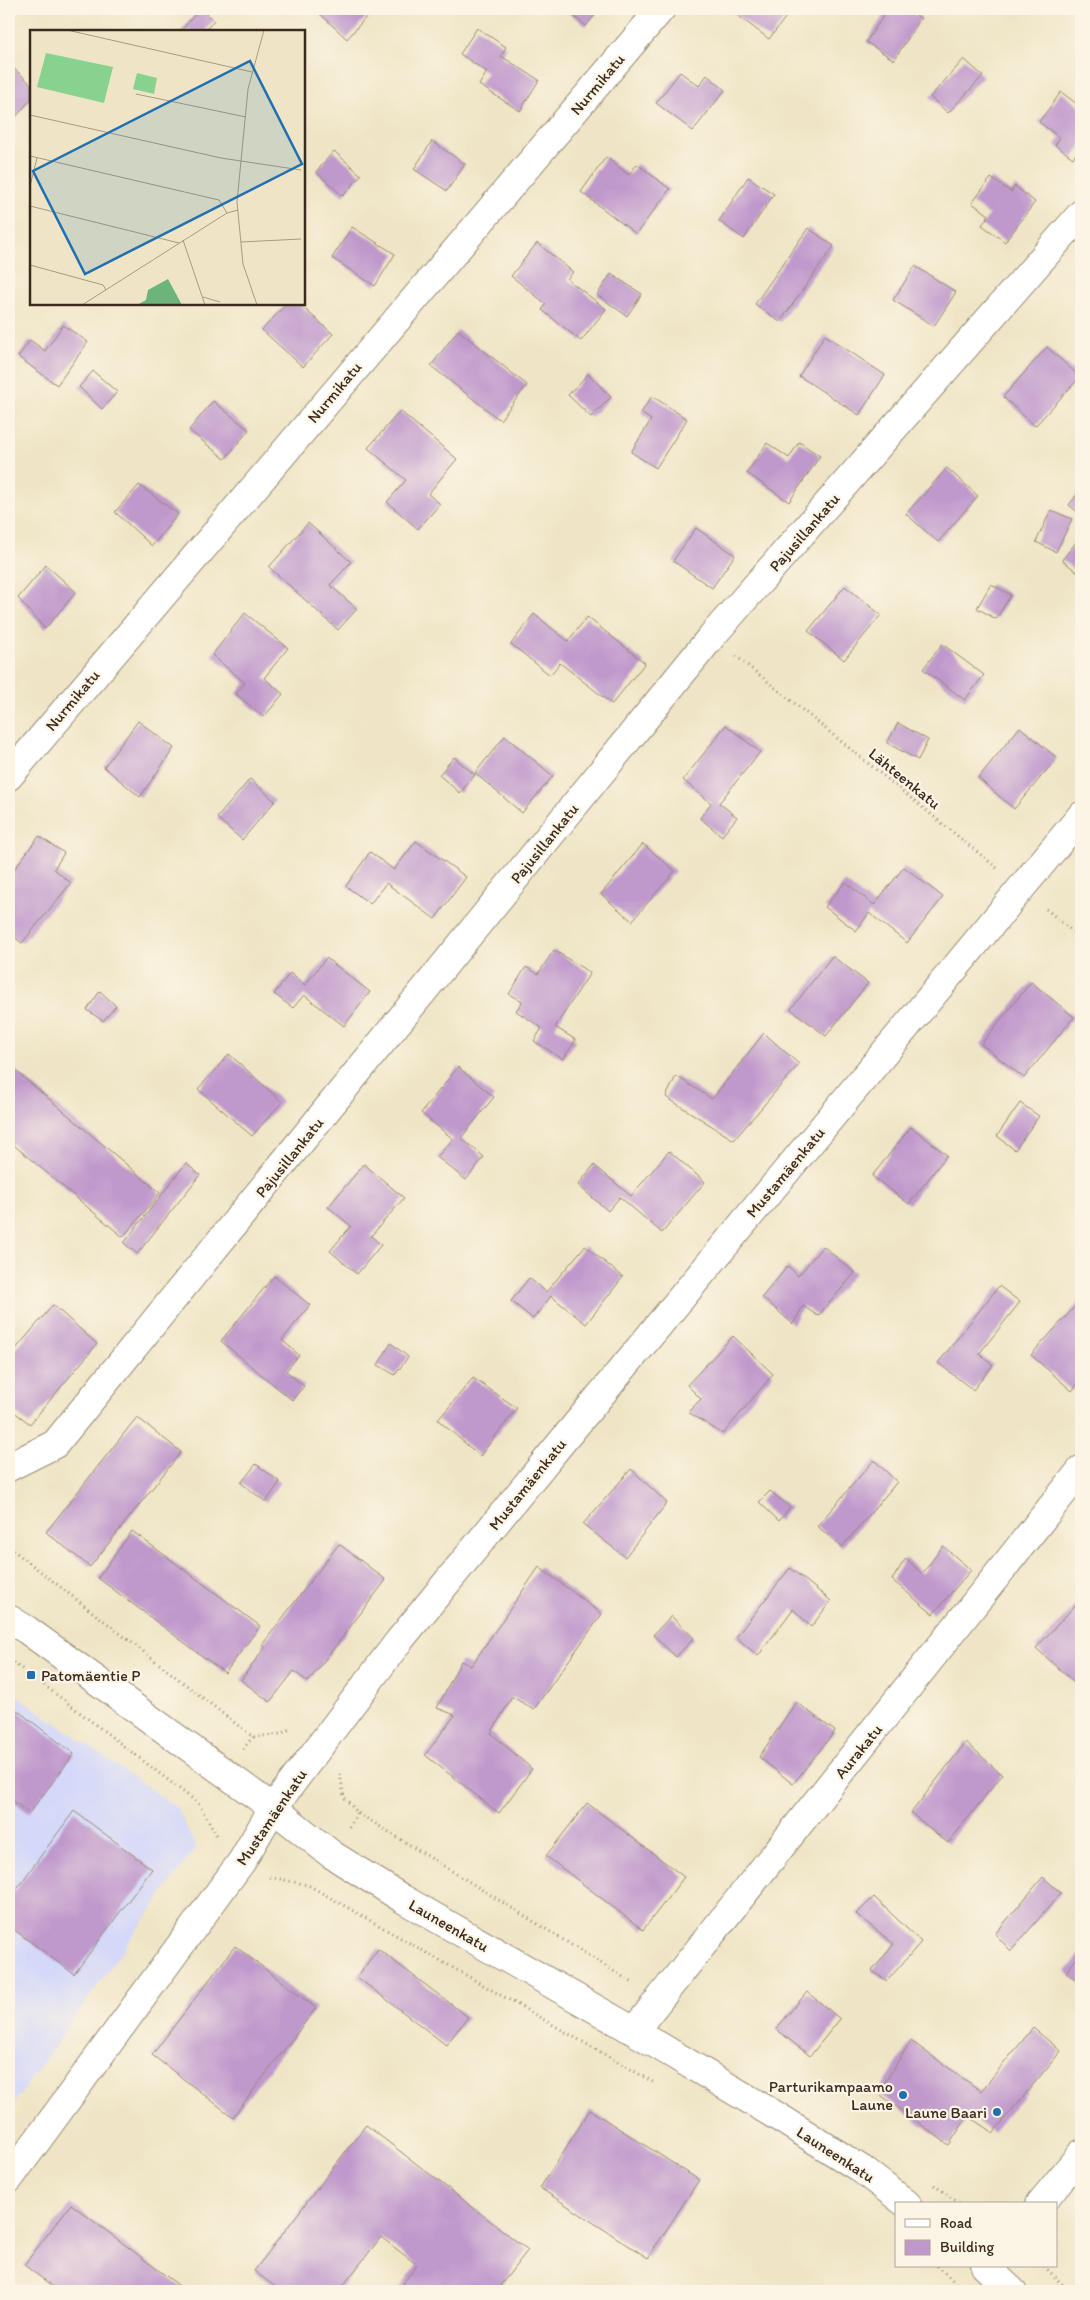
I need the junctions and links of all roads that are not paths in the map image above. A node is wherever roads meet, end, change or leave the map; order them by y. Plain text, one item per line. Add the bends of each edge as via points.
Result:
1 (661, 9) edge
2 (1081, 214) edge
3 (9, 776) edge
4 (1081, 816) edge
5 (9, 1467) edge
6 (1081, 1470) edge
7 (9, 1619) edge
8 (273, 1808) junction
9 (634, 2031) junction
10 (1081, 2154) edge
11 (9, 2179) edge
12 (904, 2202) edge
13 (1042, 2202) edge
14 (989, 2268) edge
15 (1012, 2291) edge

1 - 3 street, Nurmikatu
2 - 5 street, Pajusillankatu via 712,636 54,1444
4 - 8 street, Mustamäenkatu via 417,1618
6 - 9 street, Aurakatu
7 - 8 street, Launeenkatu
8 - 9 street, Launeenkatu via 331,1854 402,1899
8 - 11 street, Mustamäenkatu via 242,1861
9 - 12 street, Launeenkatu via 861,2169
10 - 13 street
14 - 15 street

